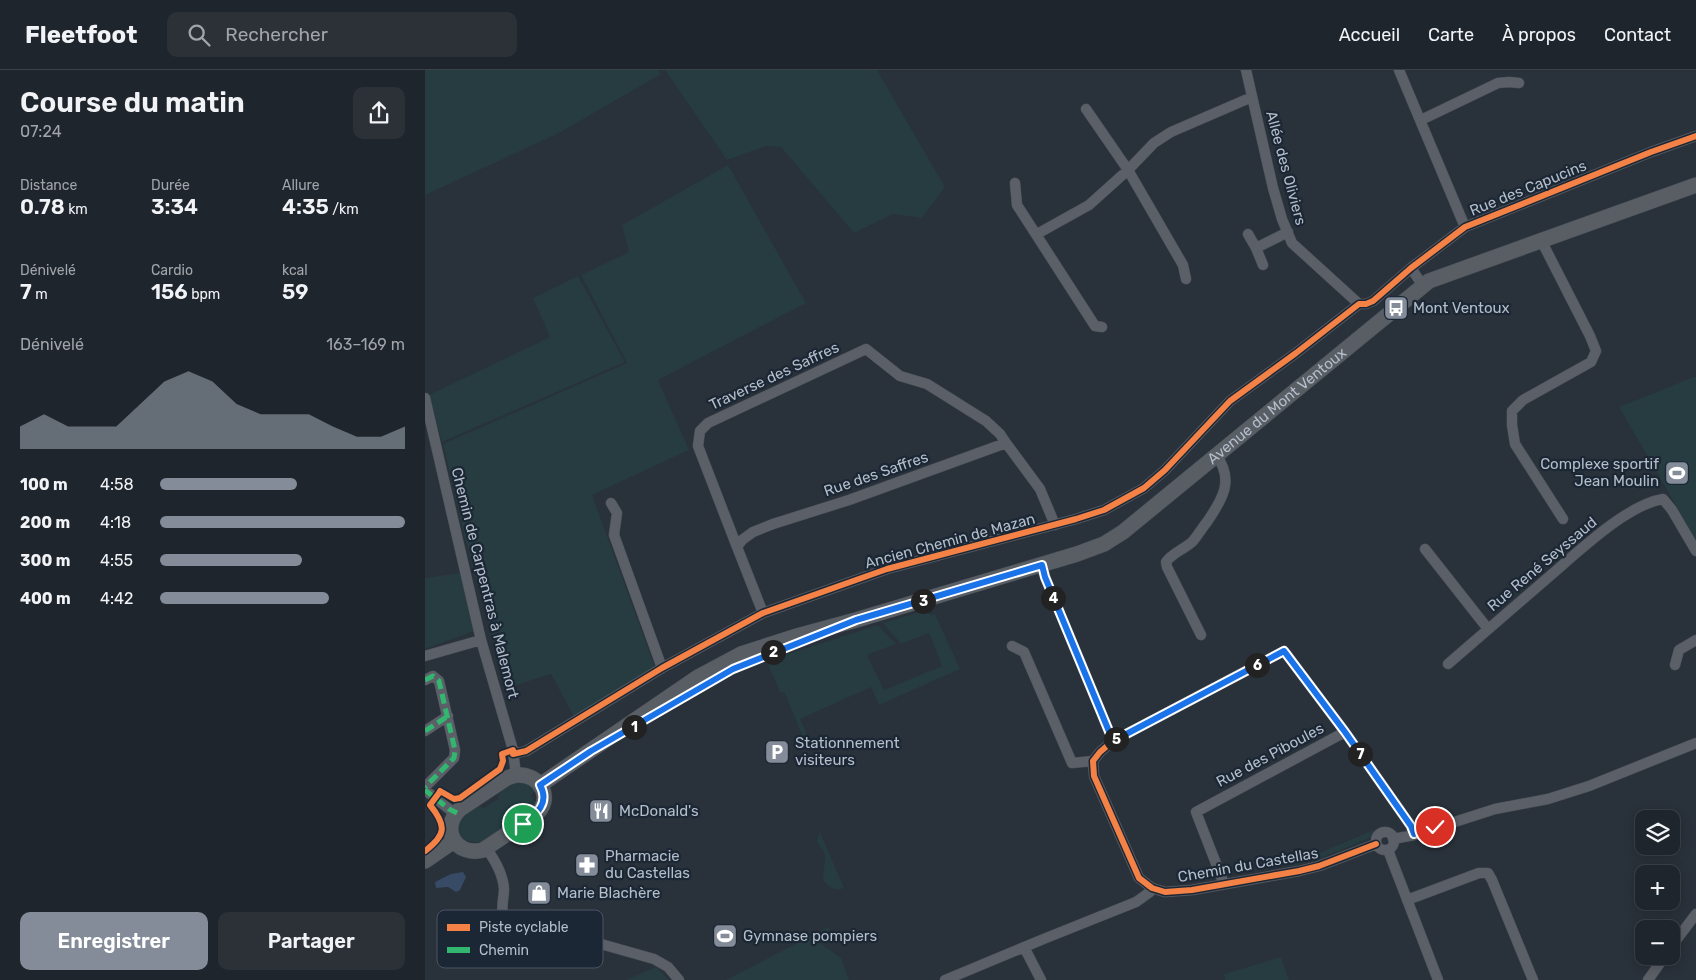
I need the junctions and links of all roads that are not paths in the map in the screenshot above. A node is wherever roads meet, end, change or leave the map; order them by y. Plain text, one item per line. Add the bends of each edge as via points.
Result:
1 (1246, 70) edge
2 (1399, 70) edge
3 (1519, 83) dead end
4 (1252, 97) junction
5 (1087, 109) dead end
6 (1421, 120) junction
7 (1696, 136) edge
8 (1128, 170) junction
9 (1015, 183) dead end
10 (1696, 185) edge
11 (1465, 227) junction
12 (1288, 232) junction
13 (1037, 234) junction
14 (1248, 234) dead end
15 (1541, 240) junction
16 (1256, 248) junction
17 (1263, 265) dead end
18 (1411, 268) junction
19 (1186, 279) dead end
20 (1423, 286) junction
21 (1359, 304) junction
22 (1102, 327) dead end
23 (425, 398) edge
24 (1006, 443) junction
25 (1216, 455) junction
26 (611, 503) dead end
27 (1563, 519) dead end
28 (1055, 525) junction
29 (737, 548) junction
30 (1425, 549) dead end
31 (1696, 551) edge
32 (1042, 565) junction
33 (763, 612) junction
34 (1488, 630) junction
35 (1201, 634) dead end
36 (481, 640) junction
37 (1696, 640) edge
38 (1012, 646) dead end
39 (425, 656) edge
40 (1448, 664) dead end
41 (1675, 665) dead end
42 (662, 668) junction
43 (425, 680) edge
44 (447, 716) junction
45 (425, 731) edge
46 (1345, 732) junction
47 (1113, 741) junction
48 (1696, 743) edge
49 (513, 754) junction
50 (1093, 761) junction
51 (516, 775) junction
52 (540, 785) junction
53 (425, 788) edge
54 (457, 812) junction
55 (1414, 834) junction
56 (1393, 839) junction
57 (455, 841) junction
58 (1376, 844) junction
59 (486, 848) junction
60 (1388, 850) junction
61 (425, 861) edge
62 (1224, 884) junction
63 (1151, 888) junction
64 (1407, 900) junction
65 (502, 910) edge
66 (1696, 914) edge
67 (1680, 935) edge
68 (603, 945) edge
69 (1024, 946) junction
70 (1659, 965) edge
71 (679, 980) edge
72 (945, 980) edge
73 (1041, 980) edge
74 (1438, 980) edge
75 (1533, 980) edge
76 (1648, 980) edge

1 - 4 street, Allée des Oliviers
2 - 6 street
3 - 6 street via 1498,83
4 - 8 street via 1154,142
4 - 12 street, Allée des Oliviers via 1273,188
5 - 8 street
6 - 11 street
7 - 11 street, Rue des Capucins
8 - 13 street via 1089,205
8 - 19 street via 1183,264
9 - 13 street via 1017,205
10 - 15 main road, Avenue du Mont Ventoux
11 - 18 street, Rue des Capucins
12 - 16 street
12 - 21 street, Allée des Oliviers via 1292,243
13 - 22 street via 1095,326
14 - 16 street
15 - 20 main road, Avenue du Mont Ventoux via 1441,276
15 - 27 street via 1596,351 1591,362 1523,400 1512,411 1515,444
16 - 17 street
18 - 20 street
18 - 21 street, Rue des Capucins via 1373,300
20 - 25 main road, Avenue du Mont Ventoux
21 - 28 street, Ancien Chemin de Mazan via 1230,401 1144,488 1104,510
23 - 36 street, Chemin de Carpentras à Malemort
24 - 28 street via 1040,489
24 - 29 street, Rue des Saffres via 773,524 753,532
24 - 29 street, Traverse des Saffres via 986,421 927,384 900,376 866,349 709,423 700,431 698,446
25 - 32 main road, Avenue du Mont Ventoux via 1123,532 1104,544
25 - 35 street via 1225,475 1222,498 1193,541 1166,562
26 - 42 street via 617,513 614,535
28 - 33 street, Ancien Chemin de Mazan via 887,569
29 - 33 street
30 - 34 street
31 - 34 street, Rue René Seyssaud via 1663,499 1652,501 1636,508 1586,545
32 - 47 street
32 - 52 main road, Avenue du Mont Ventoux via 856,620 733,669 591,751
33 - 42 street, Ancien Chemin de Mazan
34 - 40 street, Rue René Seyssaud
36 - 39 street
36 - 49 street, Chemin de Carpentras à Malemort
37 - 41 street via 1679,650
38 - 50 street via 1024,652 1072,763
42 - 49 street, Ancien Chemin de Mazan via 526,751
43 - 44 street via 433,676 439,681
44 - 45 street
44 - 53 street via 454,758
46 - 47 street via 1284,651
46 - 55 street, Rue des Piboules
46 - 62 street, Rue des Piboules via 1196,812
47 - 50 street
48 - 55 street via 1589,786 1548,799 1495,809
49 - 51 street, Chemin de Carpentras à Malemort
50 - 63 street via 1094,776 1139,878
51 - 52 main road via 527,775
51 - 54 main road
52 - 59 main road via 544,797 540,811
53 - 54 street
54 - 57 main road via 451,824
55 - 56 street
56 - 58 street via 1382,833
56 - 60 street
57 - 59 main road via 463,849 478,851
57 - 61 main road
58 - 60 street
58 - 62 street, Chemin du Castellas via 1319,866
59 - 65 street via 502,879
60 - 64 street
62 - 63 street, Chemin du Castellas via 1165,892
63 - 69 street via 1136,902
64 - 74 street
64 - 75 street via 1479,873 1488,873
66 - 67 street
68 - 71 street via 654,959 668,967
69 - 72 street
69 - 73 street
70 - 76 street

